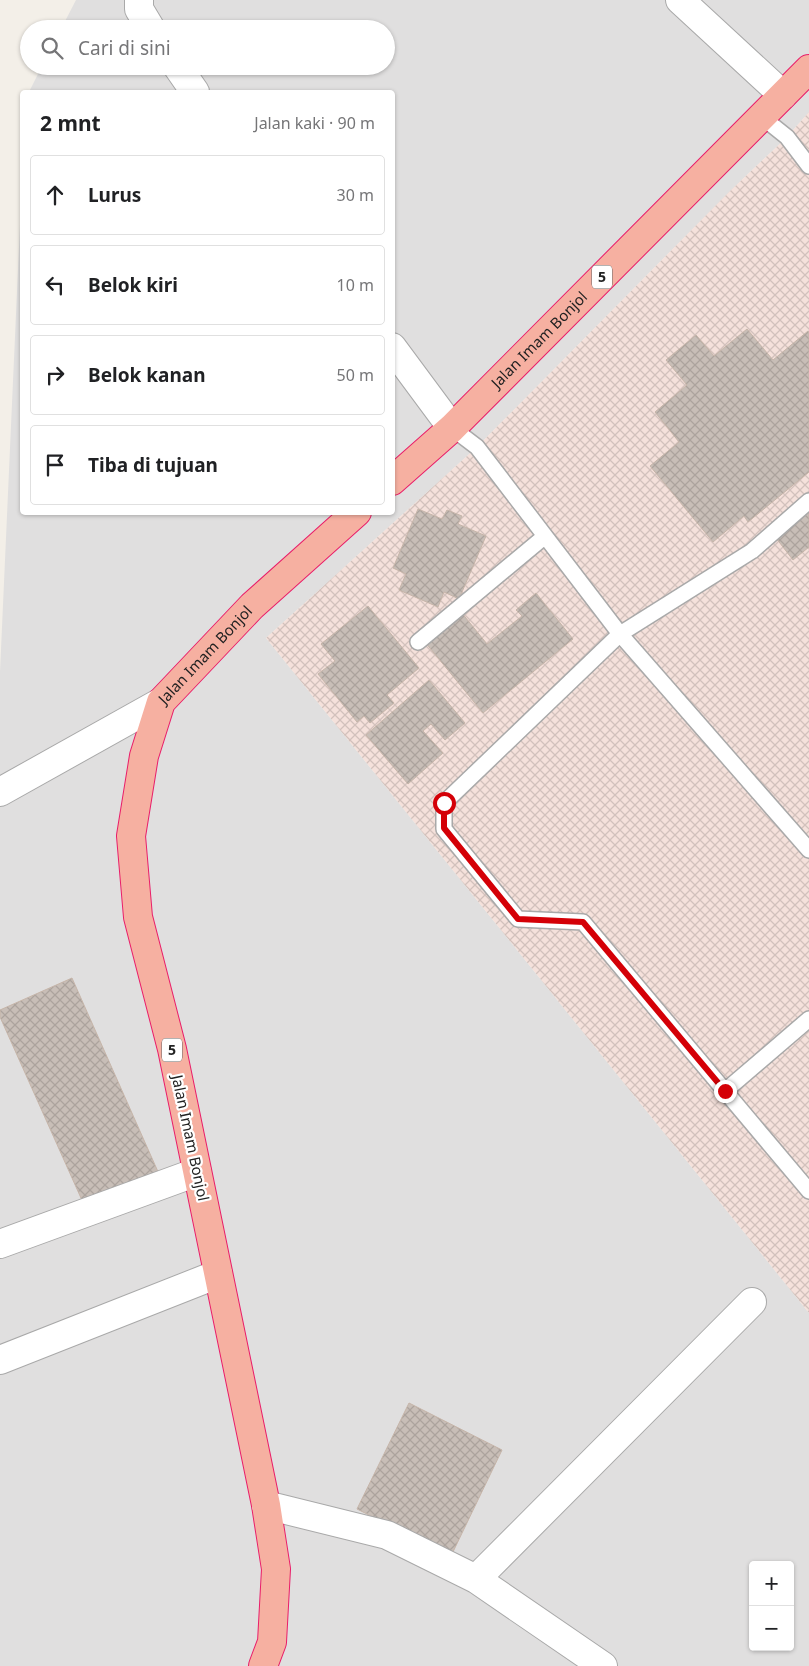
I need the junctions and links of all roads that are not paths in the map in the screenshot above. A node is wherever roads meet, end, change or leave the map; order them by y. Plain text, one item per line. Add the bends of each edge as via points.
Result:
1 (139, 0) edge
2 (680, 0) edge
3 (146, 20) edge
4 (809, 70) edge
5 (183, 75) edge
6 (194, 90) edge
7 (783, 95) junction
8 (762, 117) junction
9 (809, 166) edge
10 (395, 351) edge
11 (452, 428) junction
12 (395, 478) edge
13 (809, 501) edge
14 (354, 515) edge
15 (544, 537) junction
16 (620, 634) junction
17 (418, 642) dead end
18 (161, 702) junction
19 (0, 792) edge
20 (809, 850) edge
21 (809, 1019) edge
22 (725, 1091) junction
23 (197, 1172) junction
24 (809, 1191) edge
25 (0, 1244) edge
26 (218, 1274) junction
27 (752, 1302) dead end
28 (0, 1360) edge
29 (266, 1505) junction
30 (476, 1579) junction
31 (263, 1666) edge
32 (604, 1666) edge

1 - 3 street via 139,8
2 - 7 street
4 - 7 highway, Jalan Imam Bonjol / 5
5 - 6 street
7 - 8 highway, Jalan Imam Bonjol / 5
8 - 9 lane via 787,137
8 - 11 highway, Jalan Imam Bonjol / 5
10 - 11 street
11 - 12 highway, Jalan Imam Bonjol / 5
11 - 15 lane via 477,447
13 - 16 lane via 752,551
14 - 18 highway, Jalan Imam Bonjol / 5 via 252,606
15 - 16 lane
15 - 17 lane
16 - 20 lane
16 - 22 lane via 444,803 444,828 518,919 583,922
18 - 19 street
18 - 23 highway, Jalan Imam Bonjol / 5 via 144,756 131,836 138,917 172,1049
21 - 22 lane
22 - 24 lane
23 - 25 street
23 - 26 highway, Jalan Imam Bonjol / 5
26 - 28 street
26 - 29 highway, Jalan Imam Bonjol / 5
27 - 30 street
29 - 30 street via 386,1535
29 - 31 highway, Jalan Imam Bonjol / 5 via 276,1569 272,1642
30 - 32 street

